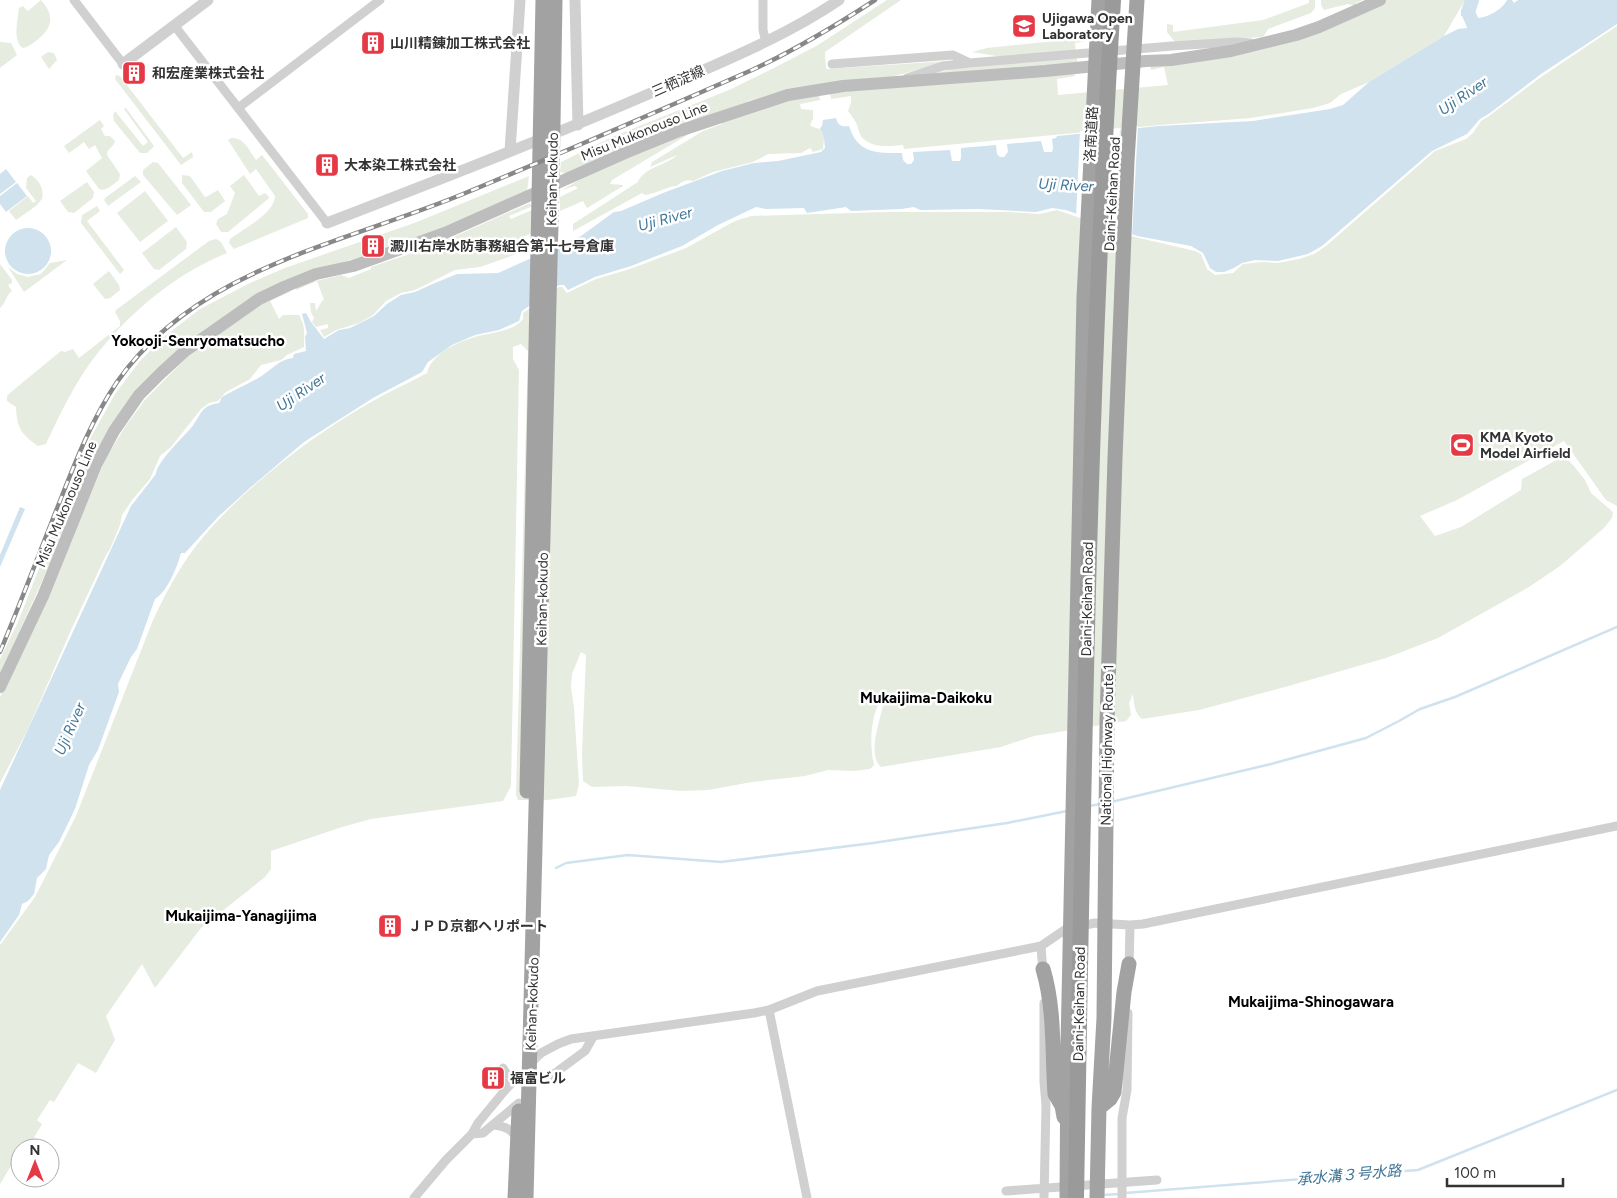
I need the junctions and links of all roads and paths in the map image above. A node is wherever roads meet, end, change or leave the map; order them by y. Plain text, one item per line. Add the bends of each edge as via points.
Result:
1 (74, 0) edge
2 (208, 0) edge
3 (380, 0) edge
4 (520, 0) edge
5 (542, 0) edge
6 (555, 0) edge
7 (575, 0) edge
8 (764, 0) edge
9 (840, 0) edge
10 (1099, 0) edge
11 (1113, 0) edge
12 (1122, 0) edge
13 (1137, 0) edge
14 (1380, 0) edge
15 (174, 25) junction
16 (766, 42) junction
17 (1264, 44) junction
18 (969, 62) junction
19 (122, 64) joint
20 (832, 64) dead end
21 (895, 82) junction
22 (238, 108) junction
23 (578, 125) junction
24 (510, 151) junction
25 (546, 168) junction
26 (545, 193) junction
27 (327, 224) joint
28 (0, 688) edge
29 (1617, 826) edge
30 (531, 834) junction
31 (1086, 903) junction
32 (1130, 925) junction
33 (1041, 946) junction
34 (1129, 964) junction
35 (1044, 968) junction
36 (769, 1010) junction
37 (593, 1037) junction
38 (541, 1053) tunnel mouth
39 (503, 1068) dead end
40 (530, 1080) junction
41 (519, 1103) junction
42 (1099, 1108) junction
43 (495, 1125) junction
44 (1068, 1125) junction
45 (472, 1134) junction
46 (517, 1139) junction
47 (1157, 1180) dead end
48 (1122, 1184) junction
49 (1044, 1188) junction
50 (1006, 1191) dead end
51 (414, 1198) edge
52 (515, 1198) edge
53 (526, 1198) edge
54 (807, 1198) edge
55 (1044, 1198) edge
56 (1066, 1198) edge
57 (1076, 1198) edge
58 (1087, 1198) edge
59 (1097, 1198) edge
60 (1122, 1198) edge

1 - 19 street
2 - 15 street
3 - 22 street
4 - 24 street
5 - 25 highway, Keihan-kokudo via 540,130
6 - 25 highway, Keihan-kokudo via 553,123
7 - 23 street
8 - 16 street
9 - 16 street, 三栖淀線
10 - 44 highway, 洛南道路 via 1084,298
11 - 31 highway, Daini-Keihan Road via 1096,304 1088,544
12 - 31 highway, Daini-Keihan Road via 1106,295
13 - 42 highway, National Highway Route 1 via 1121,292 1109,642 1104,1018
14 - 17 main road, Misu Mukonouso Line via 1319,27
15 - 19 street
15 - 22 street
16 - 23 street, 三栖淀線
17 - 18 street via 1236,42
17 - 21 main road, Misu Mukonouso Line via 1171,60
18 - 20 street via 953,54
18 - 21 street via 943,66
21 - 26 main road, Misu Mukonouso Line via 788,95 625,152
22 - 27 street
23 - 24 street, 三栖淀線
24 - 27 street, 三栖淀線
25 - 26 highway, Keihan-kokudo
26 - 28 main road, Misu Mukonouso Line via 354,266 316,274 284,287 259,299 185,351 139,395 114,431
26 - 30 highway, Keihan-kokudo
29 - 32 street
30 - 40 highway, Keihan-kokudo
30 - 41 highway, Keihan-kokudo
31 - 57 highway, Daini-Keihan Road
31 - 58 highway, Daini-Keihan Road
32 - 33 street via 1095,923 1066,929
32 - 34 street
33 - 35 street
33 - 36 street via 817,991
34 - 42 highway via 1114,1092
34 - 48 street
35 - 44 highway via 1051,1007 1055,1094
35 - 49 street
36 - 37 street
36 - 54 street
37 - 38 street via 571,1039
37 - 40 street via 585,1051 548,1079
39 - 45 street via 506,1089
40 - 53 highway, Keihan-kokudo
41 - 43 street
41 - 46 highway, Keihan-kokudo
42 - 59 highway, National Highway Route 1
43 - 45 street via 483,1133
43 - 46 street via 512,1130
44 - 56 highway
45 - 51 street
46 - 52 highway, Keihan-kokudo
47 - 48 street
48 - 49 street
48 - 60 street
49 - 50 street
49 - 55 street

